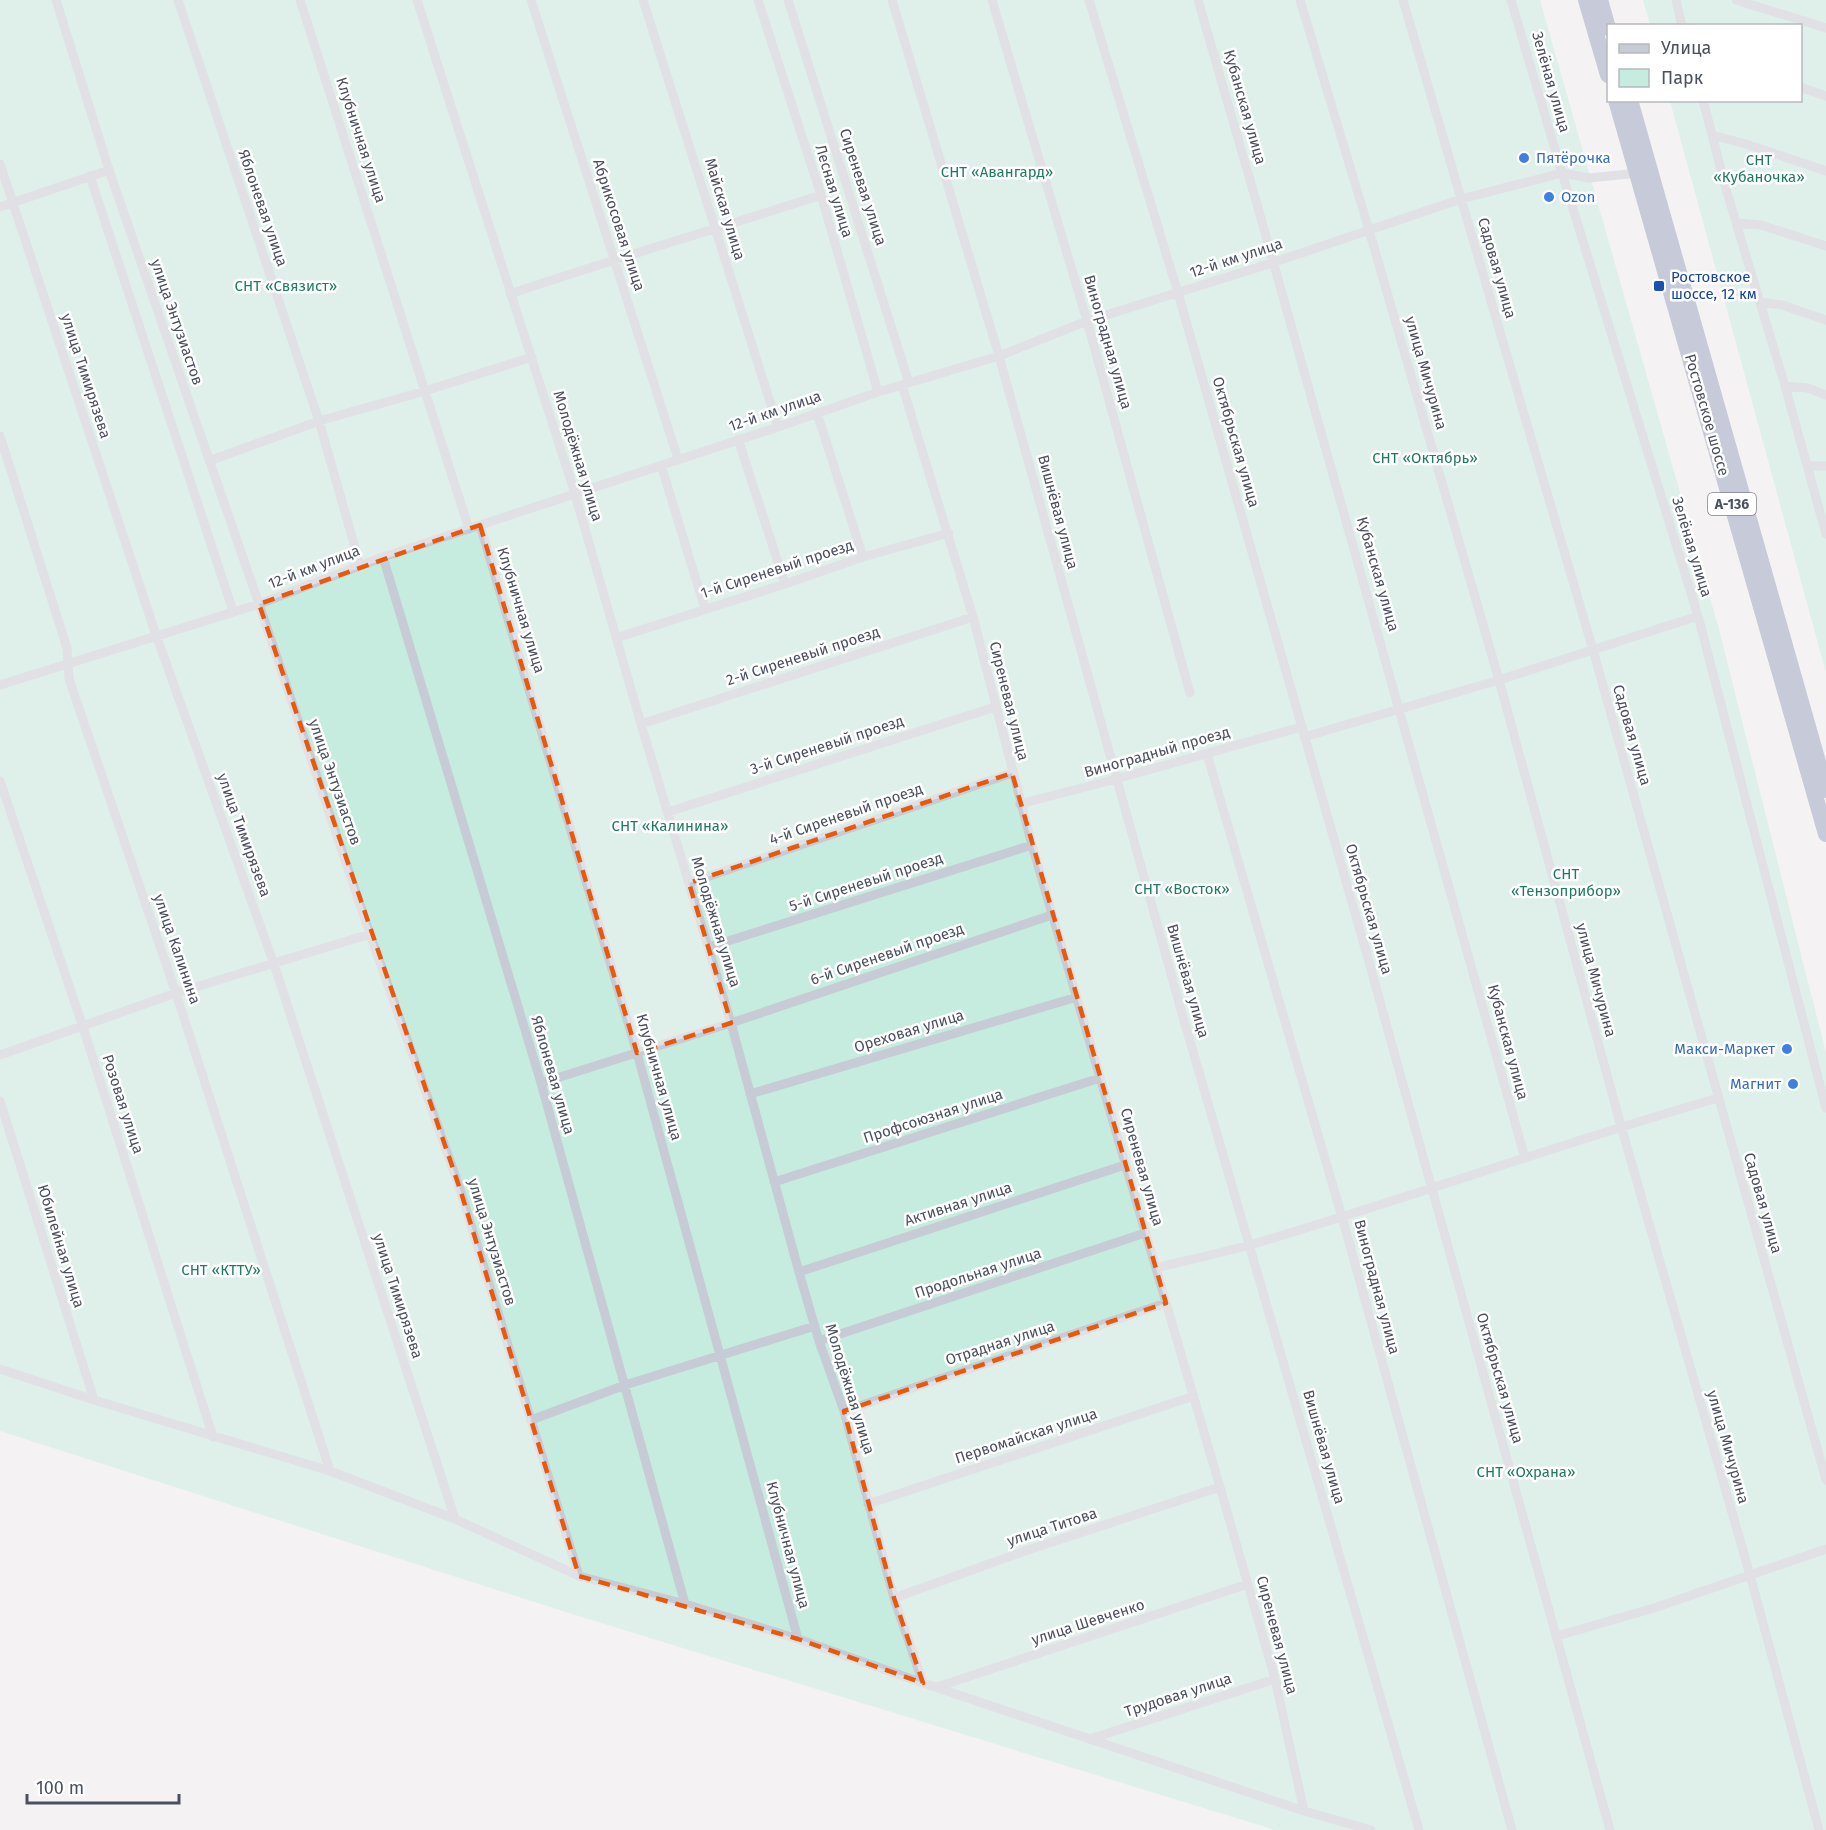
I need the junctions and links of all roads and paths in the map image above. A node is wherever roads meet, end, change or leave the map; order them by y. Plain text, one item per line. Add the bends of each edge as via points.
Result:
1 (56, 0) edge
2 (178, 0) edge
3 (300, 0) edge
4 (417, 0) edge
5 (531, 0) edge
6 (643, 0) edge
7 (758, 0) edge
8 (788, 0) edge
9 (892, 0) edge
10 (992, 0) edge
11 (1089, 0) edge
12 (1198, 0) edge
13 (1300, 0) edge
14 (1403, 0) edge
15 (1511, 0) edge
16 (1586, 0) edge
17 (1600, 0) edge
18 (1676, 0) edge
19 (1736, 0) edge
20 (1607, 24) edge
21 (1682, 24) edge
22 (1826, 28) edge
23 (1607, 72) edge
24 (1802, 88) edge
25 (1826, 96) edge
26 (1617, 102) edge
27 (1629, 102) edge
28 (1703, 102) edge
29 (1712, 135) junction
30 (0, 164) edge
31 (109, 170) junction
32 (1644, 171) junction
33 (1826, 171) edge
34 (1562, 173) junction
35 (90, 176) junction
36 (821, 195) junction
37 (1461, 199) junction
38 (13, 203) junction
39 (0, 207) edge
40 (1736, 223) junction
41 (716, 229) junction
42 (1369, 230) junction
43 (1826, 246) edge
44 (615, 259) junction
45 (1275, 262) junction
46 (1178, 293) junction
47 (510, 294) junction
48 (1760, 302) junction
49 (1826, 320) edge
50 (1087, 321) junction
51 (532, 357) junction
52 (999, 357) junction
53 (906, 384) junction
54 (1785, 386) junction
55 (425, 391) junction
56 (878, 392) junction
57 (1826, 395) edge
58 (817, 413) junction
59 (319, 421) junction
60 (778, 427) junction
61 (0, 436) edge
62 (738, 439) junction
63 (678, 459) junction
64 (209, 461) junction
65 (662, 465) junction
66 (1807, 466) junction
67 (1826, 466) edge
68 (575, 494) junction
69 (480, 525) junction
70 (469, 529) junction
71 (949, 533) junction
72 (1826, 534) edge
73 (382, 557) junction
74 (863, 557) junction
75 (360, 565) junction
76 (785, 584) junction
77 (259, 604) junction
78 (705, 609) junction
79 (233, 611) junction
80 (1698, 616) junction
81 (973, 617) junction
82 (156, 635) junction
83 (616, 638) junction
84 (1593, 650) junction
85 (68, 664) junction
86 (1499, 680) junction
87 (0, 685) edge
88 (1190, 693) dead end
89 (995, 707) junction
90 (1400, 708) junction
91 (641, 724) junction
92 (1302, 732) junction
93 (1207, 754) junction
94 (1012, 773) junction
95 (1116, 779) junction
96 (0, 781) edge
97 (1826, 790) edge
98 (1020, 804) junction
99 (668, 812) junction
100 (1826, 834) edge
101 (1032, 845) junction
102 (689, 883) junction
103 (1052, 915) junction
104 (370, 934) junction
105 (709, 947) junction
106 (274, 964) junction
107 (176, 993) junction
108 (1077, 997) junction
109 (731, 1023) junction
110 (82, 1028) junction
111 (637, 1053) junction
112 (0, 1055) edge
113 (1100, 1078) junction
114 (541, 1083) junction
115 (750, 1094) junction
116 (1718, 1098) junction
117 (0, 1101) edge
118 (1826, 1108) edge
119 (1621, 1126) junction
120 (1525, 1158) junction
121 (1125, 1165) junction
122 (774, 1182) junction
123 (1431, 1188) junction
124 (1342, 1217) junction
125 (1145, 1233) junction
126 (1250, 1244) junction
127 (1156, 1268) junction
128 (799, 1272) junction
129 (1166, 1303) junction
130 (815, 1326) junction
131 (819, 1341) junction
132 (721, 1356) junction
133 (0, 1369) edge
134 (625, 1385) junction
135 (1194, 1396) junction
136 (94, 1400) junction
137 (844, 1411) junction
138 (531, 1420) junction
139 (213, 1437) junction
140 (330, 1471) junction
141 (1826, 1480) edge
142 (1220, 1487) junction
143 (868, 1504) junction
144 (455, 1518) junction
145 (1826, 1549) edge
146 (1750, 1575) junction
147 (579, 1576) junction
148 (1248, 1584) junction
149 (894, 1598) junction
150 (685, 1604) junction
151 (1557, 1636) junction
152 (798, 1639) junction
153 (1275, 1679) junction
154 (923, 1683) junction
155 (937, 1687) junction
156 (1090, 1739) junction
157 (1304, 1811) junction
158 (1371, 1830) edge
159 (1419, 1830) edge
160 (1512, 1830) edge
161 (1610, 1830) edge
162 (1819, 1830) edge

1 - 31 street, улица Энтузиастов
2 - 59 street, Яблоневая улица
3 - 55 street, Клубничная улица
4 - 47 street, Молодёжная улица
5 - 44 street, Абрикосовая улица
6 - 41 street, Майская улица
7 - 36 street, Лесная улица
8 - 53 street, Сиреневая улица
9 - 52 street, Вишнёвая улица
10 - 50 street, Виноградная улица
11 - 46 street, Октябрьская улица
12 - 45 street, Кубанская улица
13 - 42 street, улица Мичурина
14 - 37 street, Садовая улица
15 - 34 street, Зелёная улица
16 - 23 highway
17 - 20 highway
18 - 21 street
19 - 22 street
24 - 25 street
26 - 32 highway, Ростовское шоссе / А-136
27 - 32 highway, Ростовское шоссе / А-136
28 - 29 street
29 - 33 street
29 - 40 street
30 - 38 street, улица Тимирязева
31 - 35 street
31 - 64 street, улица Энтузиастов
32 - 34 street via 1589,178
32 - 97 highway, Ростовское шоссе / А-136
32 - 100 highway, Ростовское шоссе / А-136
34 - 37 street, 12-й км улица
34 - 80 street, Зелёная улица
35 - 38 street
35 - 79 street
36 - 41 street
36 - 56 street, Лесная улица
37 - 42 street, 12-й км улица
37 - 84 street, Садовая улица
38 - 39 street
38 - 82 street, улица Тимирязева
40 - 43 street via 1761,225
40 - 48 street
41 - 44 street
41 - 60 street, Майская улица
42 - 45 street, 12-й км улица
42 - 86 street, улица Мичурина
44 - 47 street
44 - 63 street, Абрикосовая улица
45 - 46 street, 12-й км улица
45 - 90 street, Кубанская улица
46 - 50 street, 12-й км улица
46 - 92 street, Октябрьская улица
47 - 51 street, Молодёжная улица
48 - 49 street
48 - 54 street
50 - 52 street, 12-й км улица
50 - 88 street, Виноградная улица
51 - 55 street
51 - 68 street, Молодёжная улица
52 - 53 street, 12-й км улица
52 - 95 street, Вишнёвая улица
53 - 56 street, 12-й км улица
53 - 71 street, Сиреневая улица
54 - 57 street
54 - 66 street
55 - 59 street
55 - 70 street, Клубничная улица
56 - 58 street, 12-й км улица
58 - 60 street, 12-й км улица
58 - 74 street
59 - 64 street
59 - 75 street, Яблоневая улица
60 - 62 street, 12-й км улица
61 - 85 street, улица Калинина via 67,648
62 - 63 street, 12-й км улица
62 - 76 street
63 - 65 street, 12-й км улица
64 - 77 street, улица Энтузиастов
65 - 68 street, 12-й км улица
65 - 78 street
66 - 67 street
66 - 72 street
68 - 69 street, 12-й км улица
68 - 83 street, Молодёжная улица
69 - 70 street, 12-й км улица
69 - 111 street, Клубничная улица
70 - 73 street, 12-й км улица
71 - 74 street, 1-й Сиреневый проезд
71 - 81 street, Сиреневая улица
73 - 75 street, 12-й км улица
73 - 114 street, Яблоневая улица
74 - 76 street, 1-й Сиреневый проезд
75 - 77 street, 12-й км улица
76 - 78 street, 1-й Сиреневый проезд
77 - 79 street, 12-й км улица
77 - 104 street, улица Энтузиастов
78 - 83 street, 1-й Сиреневый проезд
79 - 82 street, 12-й км улица
80 - 84 street, Виноградный проезд
80 - 118 street, Зелёная улица
81 - 89 street, Сиреневая улица
81 - 91 street, 2-й Сиреневый проезд
82 - 85 street, 12-й км улица
82 - 106 street, улица Тимирязева
83 - 91 street, Молодёжная улица
84 - 86 street, Виноградный проезд
84 - 116 street, Садовая улица
85 - 87 street, 12-й км улица
85 - 107 street, улица Калинина via 69,679
86 - 90 street, Виноградный проезд
86 - 119 street, улица Мичурина
89 - 94 street, Сиреневая улица
89 - 99 street, 3-й Сиреневый проезд
90 - 92 street, Виноградный проезд
90 - 120 street, Кубанская улица
91 - 99 street, Молодёжная улица
92 - 93 street, Виноградный проезд
92 - 123 street, Октябрьская улица
93 - 95 street, Виноградный проезд
93 - 124 street, Виноградная улица
94 - 98 street, Сиреневая улица
94 - 102 street, 4-й Сиреневый проезд
95 - 98 street, Виноградный проезд
95 - 126 street, Вишнёвая улица
96 - 110 street, Розовая улица
98 - 101 street, Сиреневая улица
99 - 102 street, Молодёжная улица
101 - 103 street, Сиреневая улица
101 - 105 street, 5-й Сиреневый проезд
102 - 105 street, Молодёжная улица
103 - 108 street, Сиреневая улица
103 - 109 street, 6-й Сиреневый проезд
104 - 106 street
104 - 138 street, улица Энтузиастов via 460,1189
105 - 109 street, Молодёжная улица
106 - 107 street
106 - 144 street, улица Тимирязева
107 - 110 street
107 - 140 street, улица Калинина
108 - 113 street, Сиреневая улица
108 - 115 street, Ореховая улица
109 - 111 street, 6-й Сиреневый проезд
109 - 115 street, Молодёжная улица
110 - 112 street
110 - 139 street, Розовая улица
111 - 114 street, 6-й Сиреневый проезд
111 - 132 street, Клубничная улица
113 - 121 street, Сиреневая улица
113 - 122 street, Профсоюзная улица
114 - 134 street, Яблоневая улица
115 - 122 street, Молодёжная улица
116 - 119 street
116 - 141 street, Садовая улица
117 - 136 street, Юбилейная улица
119 - 120 street
119 - 146 street, улица Мичурина
120 - 123 street
121 - 125 street, Сиреневая улица
121 - 128 street, Активная улица
122 - 128 street, Молодёжная улица
123 - 124 street
123 - 151 street, Октябрьская улица
124 - 126 street
124 - 160 street, Виноградная улица
125 - 127 street, Сиреневая улица
125 - 131 street, Продольная улица
126 - 127 street
126 - 159 street, Вишнёвая улица
127 - 129 street, Сиреневая улица
128 - 130 street, Молодёжная улица
129 - 135 street, Сиреневая улица
129 - 137 street, Отрадная улица
130 - 131 street, Молодёжная улица
130 - 132 street
131 - 137 street, Молодёжная улица
132 - 134 street
132 - 152 street, Клубничная улица
133 - 136 street
134 - 138 street
134 - 150 street, Яблоневая улица
135 - 142 street, Сиреневая улица
135 - 143 street, Первомайская улица
136 - 139 street
137 - 143 street, Молодёжная улица
138 - 147 street, улица Энтузиастов
139 - 140 street
140 - 144 street
142 - 148 street, Сиреневая улица
142 - 149 street, улица Титова
143 - 149 street, Молодёжная улица
144 - 147 street
145 - 146 street
146 - 151 street
146 - 162 street, улица Мичурина
147 - 150 street
148 - 153 street, Сиреневая улица
148 - 155 street, улица Шевченко
149 - 154 street, Молодёжная улица
150 - 152 street
151 - 161 street, Октябрьская улица
152 - 154 street
153 - 156 street, Трудовая улица
153 - 157 street, Сиреневая улица
154 - 155 street
155 - 156 street
156 - 157 street
157 - 158 street

